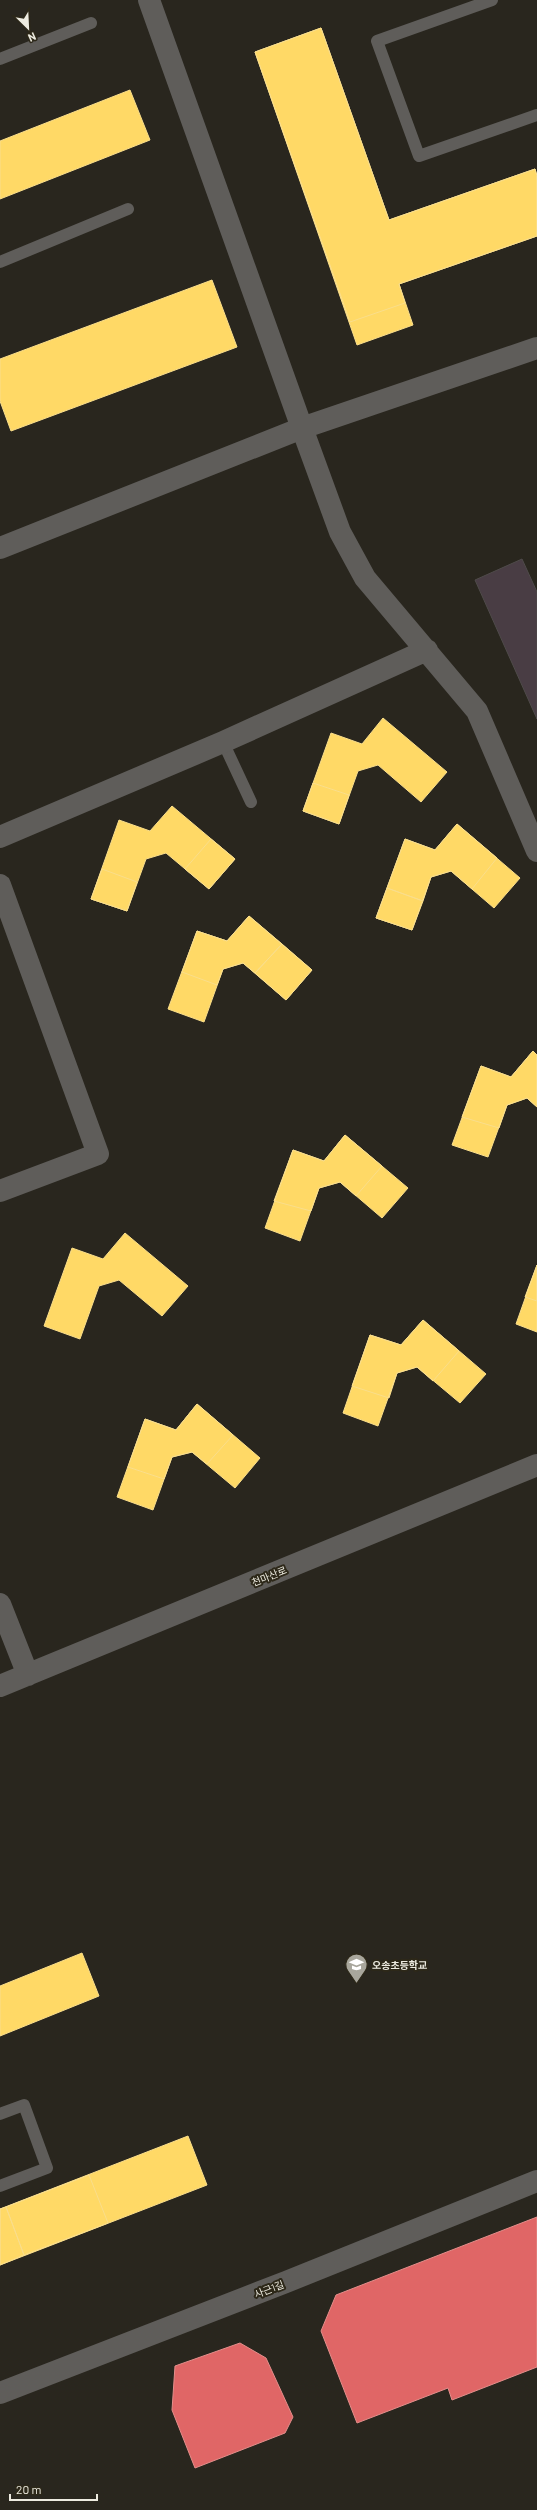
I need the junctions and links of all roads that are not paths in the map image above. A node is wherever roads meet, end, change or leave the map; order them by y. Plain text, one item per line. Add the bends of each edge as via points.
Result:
1 (149, 0) edge
2 (492, 0) edge
3 (91, 23) dead end
4 (0, 58) edge
5 (537, 115) edge
6 (128, 209) dead end
7 (0, 262) edge
8 (537, 348) edge
9 (302, 428) junction
10 (0, 548) edge
11 (427, 650) junction
12 (223, 742) junction
13 (251, 802) dead end
14 (0, 837) edge
15 (537, 851) edge
16 (0, 885) edge
17 (0, 1192) edge
18 (537, 1465) edge
19 (0, 1604) edge
20 (28, 1675) junction
21 (0, 1686) edge
22 (0, 2114) edge
23 (537, 2181) edge
24 (0, 2186) edge
25 (0, 2393) edge

1 - 9 street
2 - 5 lane via 377,41 419,156
3 - 4 lane
6 - 7 lane
8 - 9 street
9 - 10 street
9 - 11 street via 340,532 365,578
11 - 12 street
11 - 15 street via 476,711
12 - 13 lane
12 - 14 street
16 - 17 street via 98,1154
18 - 20 street, 천마산로
19 - 20 street
20 - 21 street, 천마산로
22 - 24 lane via 24,2105 47,2168
23 - 25 street, 사근1길

